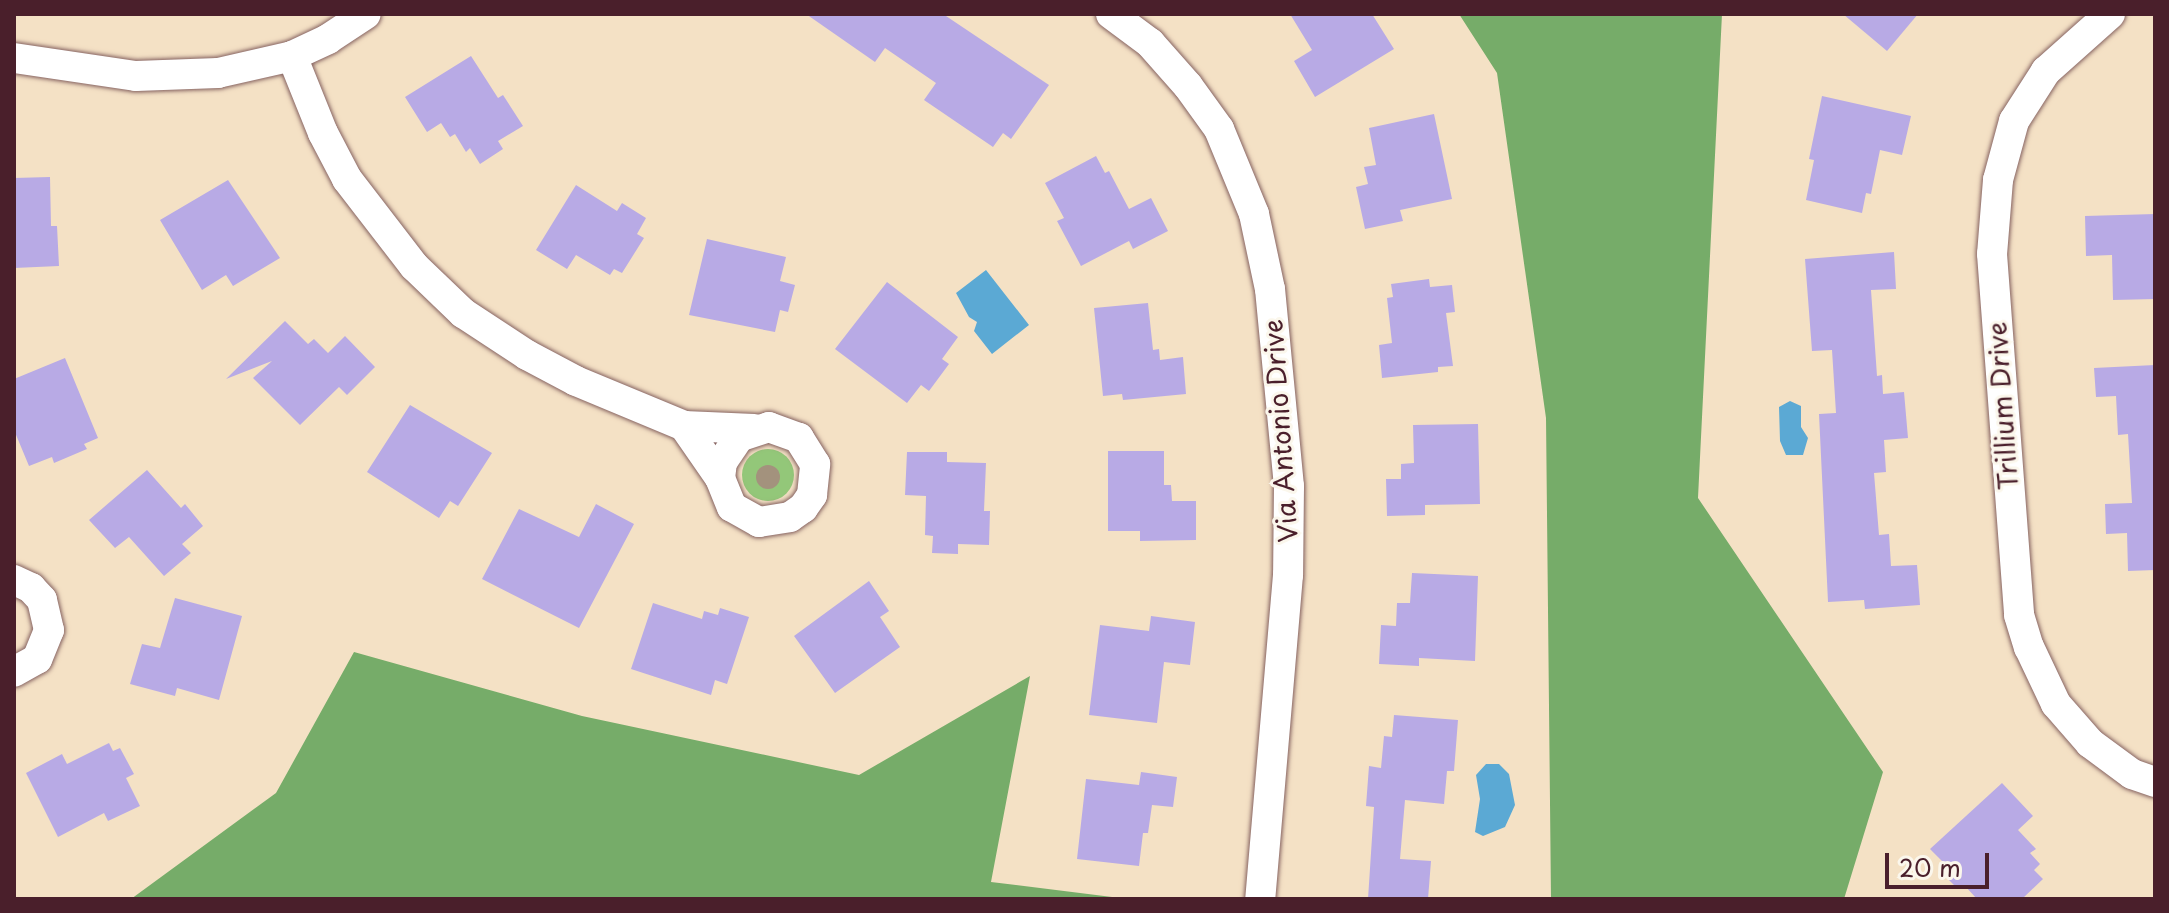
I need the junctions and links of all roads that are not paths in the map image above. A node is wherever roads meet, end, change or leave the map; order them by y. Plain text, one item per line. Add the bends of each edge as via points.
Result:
1 (366, 14) edge
2 (1111, 14) edge
3 (2110, 14) edge
4 (292, 56) junction
5 (14, 58) edge
6 (684, 426) junction
7 (754, 429) junction
8 (720, 478) junction
9 (15, 580) edge
10 (14, 672) edge
11 (2155, 782) edge
12 (1260, 899) edge

1 - 4 street
2 - 12 street, Via Antonio Drive via 1150,43 1219,129 1254,214 1270,289 1289,486 1288,575
3 - 11 street, Trillium Drive via 2046,71 2014,121 1998,180 1992,254 2019,615 2056,704 2090,743 2132,774
4 - 5 street via 253,68 176,77
4 - 6 street via 347,179 414,266 463,313 576,381
6 - 7 street
6 - 8 street
7 - 8 street via 729,448
7 - 8 street via 785,430 809,450 815,464 812,495 790,517 759,522 732,507
9 - 10 street via 42,600 49,630 37,659

